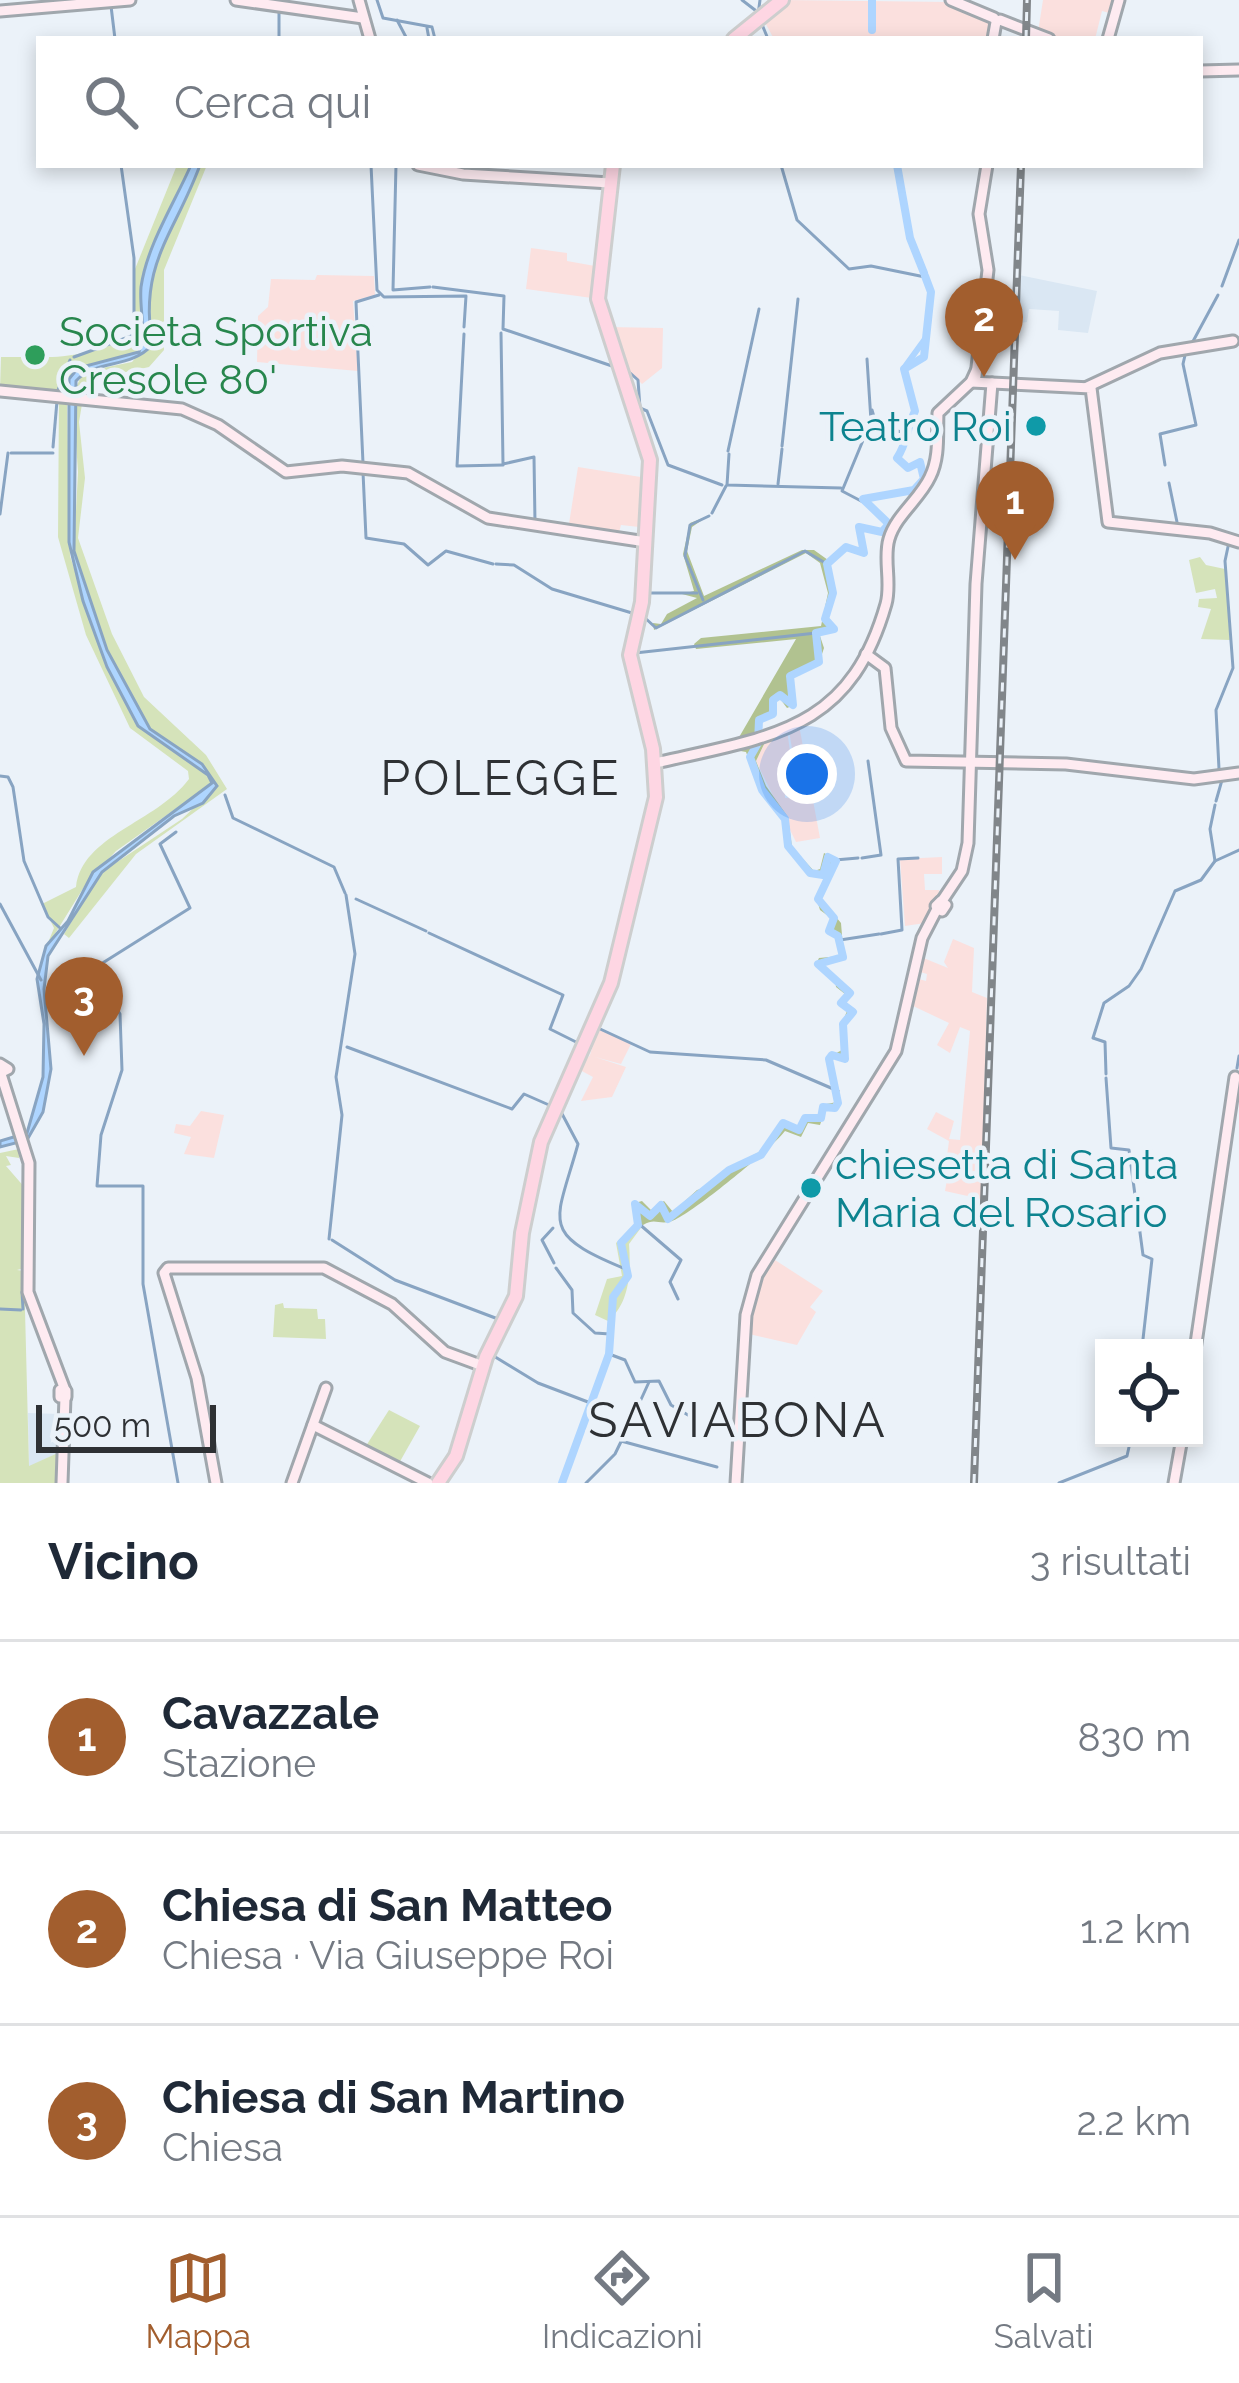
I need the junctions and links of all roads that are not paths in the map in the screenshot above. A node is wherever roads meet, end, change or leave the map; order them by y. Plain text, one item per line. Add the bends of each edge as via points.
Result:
1 (130, 0) edge
2 (236, 0) edge
3 (359, 0) edge
4 (782, 0) edge
5 (952, 0) edge
6 (1119, 0) edge
7 (0, 11) edge
8 (363, 18) junction
9 (996, 20) junction
10 (369, 36) edge
11 (738, 36) edge
12 (993, 36) edge
13 (1041, 36) edge
14 (1109, 36) edge
15 (1239, 70) edge
16 (1203, 71) edge
17 (433, 168) edge
18 (612, 168) edge
19 (987, 168) edge
20 (610, 183) junction
21 (1237, 340) edge
22 (974, 378) junction
23 (992, 383) junction
24 (1088, 387) junction
25 (0, 391) edge
26 (646, 542) junction
27 (1239, 542) edge
28 (866, 654) junction
29 (658, 759) junction
30 (972, 763) junction
31 (1239, 773) edge
32 (2, 1070) edge
33 (1238, 1076) edge
34 (1197, 1339) edge
35 (479, 1362) junction
36 (326, 1388) dead end
37 (313, 1425) junction
38 (1180, 1447) edge
39 (433, 1482) edge
40 (62, 1483) edge
41 (216, 1483) edge
42 (292, 1483) edge
43 (736, 1483) edge
44 (1174, 1483) edge

1 - 7 street
2 - 8 street
3 - 8 street
4 - 11 main road
5 - 9 street
6 - 14 street
8 - 10 street
9 - 12 street
9 - 13 street
15 - 16 street
17 - 20 street
18 - 20 main road
19 - 22 street via 979,214 988,266
20 - 26 main road via 598,299 650,462
21 - 24 street via 1160,353
22 - 23 street
22 - 28 street via 938,413 931,475 889,538 887,598
23 - 24 street
23 - 30 street
24 - 27 street via 1096,393 1110,524
25 - 26 street via 182,409 292,473 342,466 411,473 493,520
26 - 29 main road via 630,655
28 - 29 street via 844,693 808,718
28 - 30 street via 884,665 901,757
29 - 35 main road via 649,836 615,971 543,1134 518,1292
30 - 31 street via 1194,779
30 - 43 street via 966,859 930,921 900,1040 748,1299
32 - 40 street via 27,1158 28,1292 62,1393
33 - 34 street
35 - 39 main road via 456,1456
35 - 41 street via 445,1352 392,1304 324,1268 164,1273
36 - 37 street
37 - 39 street
37 - 42 street
38 - 44 street

